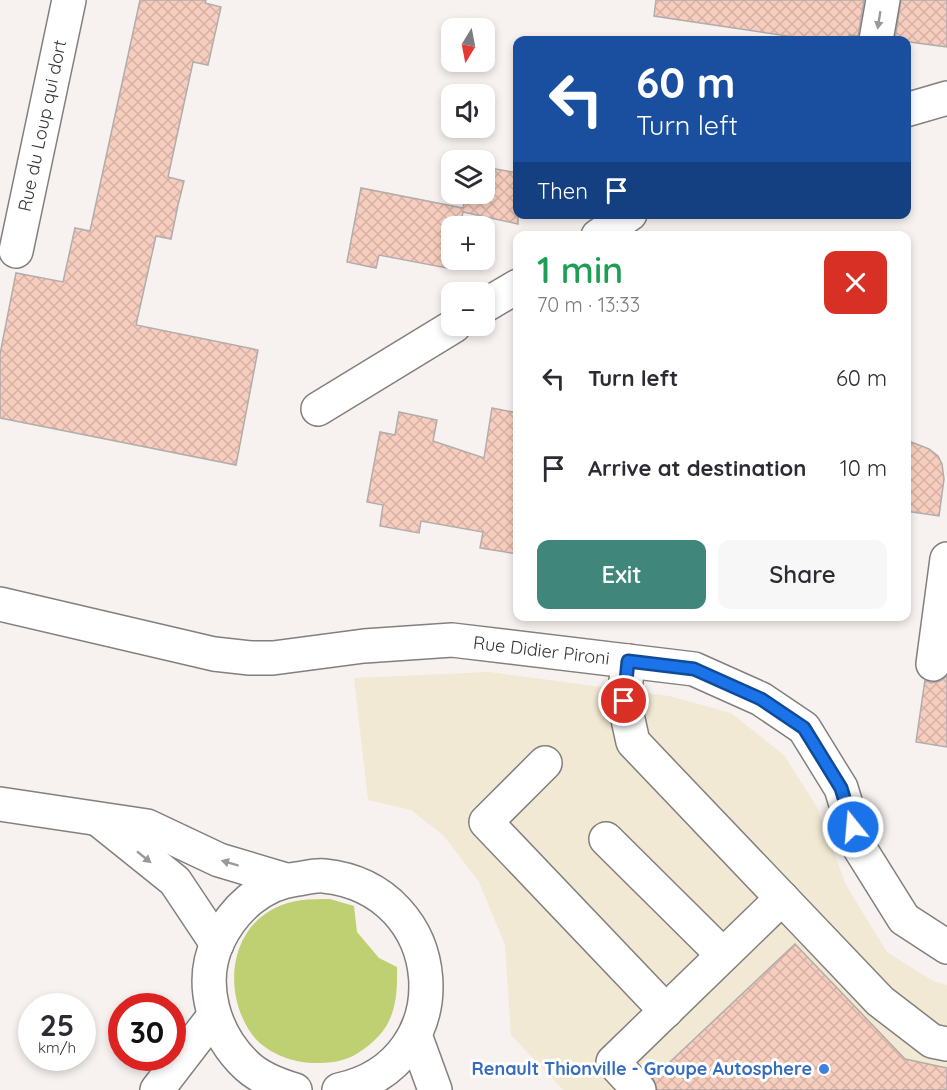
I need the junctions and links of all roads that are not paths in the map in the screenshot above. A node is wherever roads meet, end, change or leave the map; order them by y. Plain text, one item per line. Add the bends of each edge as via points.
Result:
1 (883, 0) edge
2 (66, 1) edge
3 (877, 36) edge
4 (947, 98) edge
5 (911, 109) edge
6 (622, 219) edge
7 (604, 231) edge
8 (16, 252) dead end
9 (513, 289) edge
10 (495, 300) edge
11 (441, 334) edge
12 (318, 409) dead end
13 (947, 560) edge
14 (0, 604) edge
15 (628, 661) junction
16 (933, 664) dead end
17 (545, 764) dead end
18 (0, 804) edge
19 (99, 820) junction
20 (606, 839) dead end
21 (286, 880) junction
22 (782, 898) junction
23 (217, 944) junction
24 (947, 947) edge
25 (723, 955) junction
26 (666, 1011) junction
27 (214, 1016) junction
28 (415, 1035) junction
29 (947, 1044) edge
30 (275, 1088) edge
31 (351, 1089) edge
32 (157, 1090) edge
33 (435, 1090) edge
34 (639, 1090) edge

1 -> 3 main road
2 - 8 main road, Rue du Loup qui dort
4 - 5 main road
6 - 7 main road
9 - 10 main road
11 - 12 main road
13 - 16 main road
14 - 15 main road, Rue Didier Pironi via 214,654 250,658 452,640
15 - 22 main road via 624,701 633,742
15 - 24 main road, Rue Didier Pironi via 694,669 761,699 804,728 841,788 860,847 904,919
17 - 26 main road via 486,822
18 - 19 main road
21 -> 19 main road via 219,860 147,826
19 -> 23 main road via 175,881
20 - 25 main road
21 - 23 main road via 244,904 228,922
21 - 28 main road via 322,875 358,883 389,902 412,929 425,964 426,1000
22 - 25 main road
22 - 29 main road via 880,1001 932,1041
23 - 27 main road via 210,968
25 - 26 main road
26 - 34 main road via 613,1062
27 - 30 main road via 227,1044
27 - 32 main road
28 - 31 main road via 379,1075
28 - 33 main road

